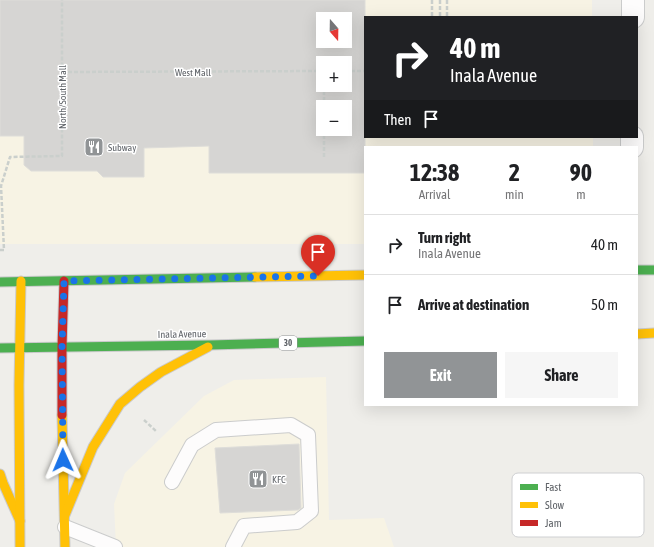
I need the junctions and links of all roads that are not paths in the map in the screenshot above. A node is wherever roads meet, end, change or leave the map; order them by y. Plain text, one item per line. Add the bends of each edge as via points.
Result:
1 (633, 0) edge
2 (633, 16) edge
3 (638, 270) edge
4 (654, 270) edge
5 (364, 275) edge
6 (21, 281) junction
7 (64, 281) junction
8 (0, 282) edge
9 (654, 333) edge
10 (638, 334) edge
11 (364, 341) edge
12 (210, 345) junction
13 (62, 347) junction
14 (0, 348) edge
15 (20, 348) junction
16 (0, 474) edge
17 (172, 482) dead end
18 (20, 521) junction
19 (65, 521) junction
20 (20, 547) edge
21 (65, 547) edge
22 (115, 547) edge
23 (233, 547) edge

1 - 2 street
3 - 4 main road
5 - 7 main road
6 - 7 main road
6 - 8 main road
6 - 15 main road
7 - 13 main road
9 - 10 main road
11 - 12 main road, Inala Avenue / 30
12 - 13 main road, Inala Avenue / 30
12 - 19 main road via 161,372 120,404 93,447
13 - 15 main road, Inala Avenue / 30
13 - 19 main road
14 - 15 main road, Inala Avenue / 30
15 - 18 main road
16 - 18 main road
17 - 23 lane via 192,445 216,430 291,425 308,435 312,511 297,522 244,526
18 - 20 main road
19 - 21 main road
19 - 22 lane

